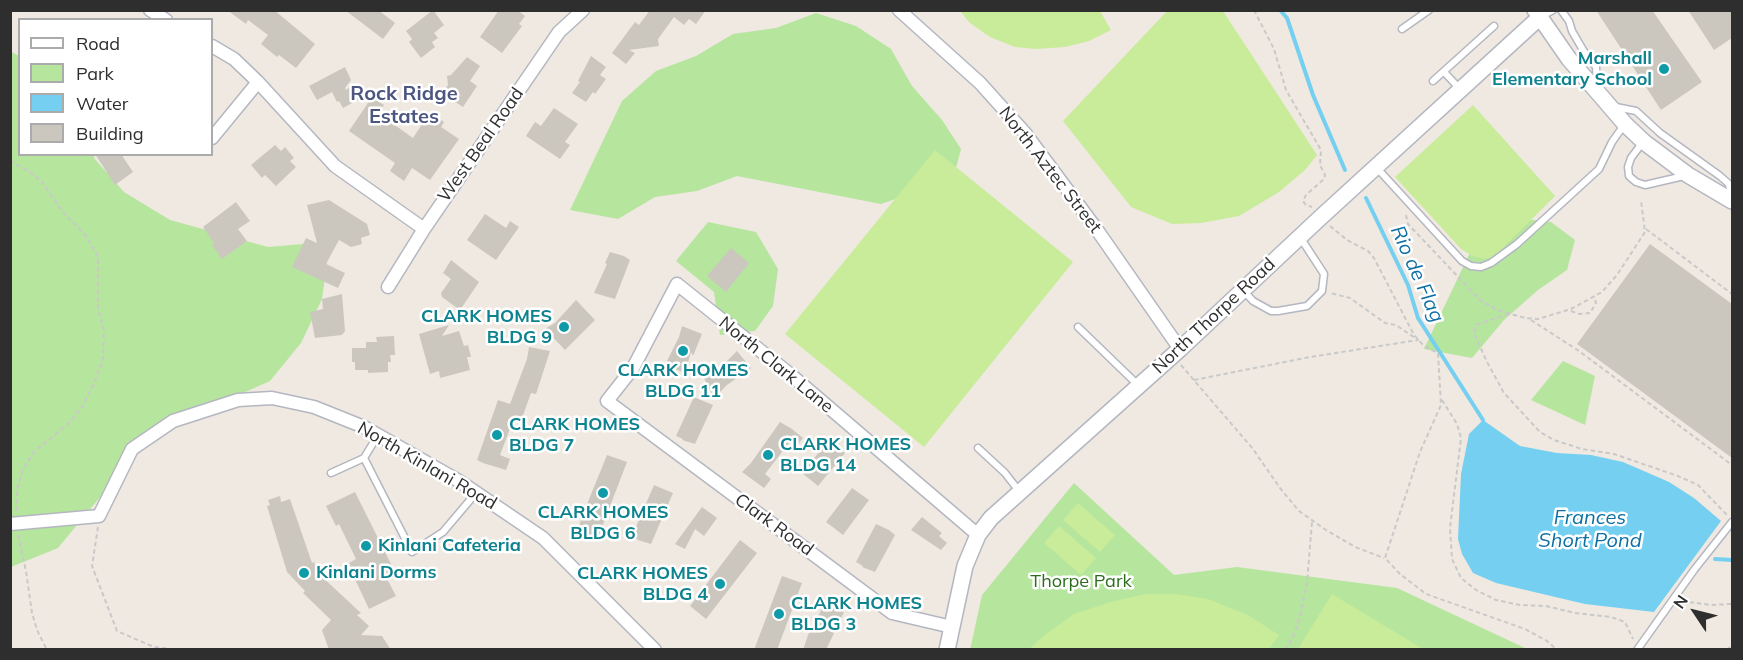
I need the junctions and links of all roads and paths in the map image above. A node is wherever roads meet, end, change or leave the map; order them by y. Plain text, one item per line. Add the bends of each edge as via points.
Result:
1 (150, 10) edge
2 (584, 10) edge
3 (899, 10) edge
4 (1254, 10) edge
5 (1429, 10) edge
6 (1561, 10) edge
7 (1542, 13) edge
8 (163, 18) edge
9 (1494, 26) dead end
10 (1402, 29) dead end
11 (213, 47) edge
12 (1444, 72) junction
13 (1433, 81) dead end
14 (258, 82) junction
15 (1460, 89) junction
16 (1597, 92) junction
17 (1609, 106) junction
18 (1624, 124) junction
19 (213, 137) edge
20 (1644, 142) junction
21 (10, 161) edge
22 (1376, 166) junction
23 (1689, 175) junction
24 (1641, 200) dead end
25 (1732, 201) edge
26 (1312, 207) dead end
27 (1406, 212) dead end
28 (1645, 228) junction
29 (424, 229) junction
30 (1332, 229) dead end
31 (1299, 237) junction
32 (388, 287) dead end
33 (1243, 289) junction
34 (1322, 291) junction
35 (1732, 294) edge
36 (1594, 296) junction
37 (1569, 310) junction
38 (1509, 314) junction
39 (1529, 318) junction
40 (1078, 327) dead end
41 (1419, 340) junction
42 (1180, 349) junction
43 (1181, 366) dead end
44 (1194, 380) junction
45 (1138, 386) junction
46 (1440, 397) junction
47 (607, 401) joint
48 (378, 435) junction
49 (978, 448) dead end
50 (364, 458) junction
51 (1732, 465) edge
52 (331, 473) dead end
53 (1020, 491) junction
54 (476, 493) junction
55 (99, 516) junction
56 (1313, 521) junction
57 (1732, 521) edge
58 (13, 523) edge
59 (978, 535) junction
60 (1385, 558) junction
61 (1673, 599) junction
62 (1732, 604) edge
63 (952, 627) junction
64 (1732, 645) edge
65 (1638, 648) edge
66 (47, 650) edge
67 (179, 650) edge
68 (655, 650) edge
69 (947, 650) edge
70 (1284, 650) edge
71 (1557, 650) edge
72 (1727, 650) edge

1 - 8 street
2 - 29 street, West Beal Road via 559,32
3 - 42 street, North Aztec Street via 980,83 1025,133
4 - 26 path via 1274,49 1286,90 1321,150 1324,179 1303,201
5 - 10 lane
6 - 16 lane via 1596,68
7 - 15 street, North Thorpe Road
7 - 16 street via 1569,59
9 - 12 lane
11 - 14 street via 234,59
12 - 13 lane
12 - 15 lane
14 - 19 street
14 - 29 street via 335,166
15 - 22 street, North Thorpe Road
16 - 17 street
17 - 18 street
17 - 25 lane via 1636,111 1729,184
18 - 20 street
18 - 22 lane via 1599,169 1517,244 1481,267 1462,261
20 - 23 street
20 - 23 lane via 1628,167 1629,176 1636,182 1645,185
21 - 58 path via 42,182 98,256 98,308 104,331 103,360 81,409 36,451 23,469 16,490
22 - 31 street, North Thorpe Road
23 - 25 street
24 - 28 path
27 - 38 path via 1408,224 1470,291 1487,305
28 - 35 path
28 - 36 path via 1617,275
29 - 32 street, West Beal Road
30 - 41 path via 1374,258
31 - 33 street, North Thorpe Road
31 - 34 lane via 1324,274
33 - 34 lane via 1260,306 1278,311 1307,306
33 - 42 street, North Thorpe Road
34 - 41 path via 1350,298 1385,323 1396,325
36 - 37 path
36 - 37 path via 1596,303 1590,313
37 - 39 path
38 - 39 path
38 - 57 path via 1476,325 1474,333 1504,393 1540,432 1554,440 1614,454 1698,485
39 - 51 path
40 - 45 lane
41 - 44 path
41 - 46 path via 1438,353
42 - 45 street, North Thorpe Road
43 - 44 path
44 - 56 path via 1299,511
45 - 53 street, North Thorpe Road
46 - 60 path via 1441,405 1420,452
46 - 65 path via 1461,438 1450,528 1452,559 1461,578 1496,600 1625,622
47 - 59 street, North Clark Lane via 633,368 677,284
47 - 63 street, Clark Road via 892,613
48 - 50 lane
48 - 54 street, North Kinlani Road
48 - 55 street, North Kinlani Road via 314,407 272,398 238,400 173,421 132,449
49 - 53 lane
50 - 52 lane
50 - 54 lane via 412,552 443,532
53 - 59 street, North Thorpe Road
54 - 68 street, North Kinlani Road via 543,538
55 - 58 street
55 - 67 path via 92,566 117,631 154,647
56 - 60 path via 1355,547
56 - 70 path via 1308,583 1293,637
57 - 61 lane
58 - 66 path via 32,613
59 - 63 street, North Thorpe Road via 965,567
60 - 71 path via 1426,594 1525,629
61 - 62 path
61 - 65 lane
63 - 69 street, North Thorpe Road
64 - 72 path

